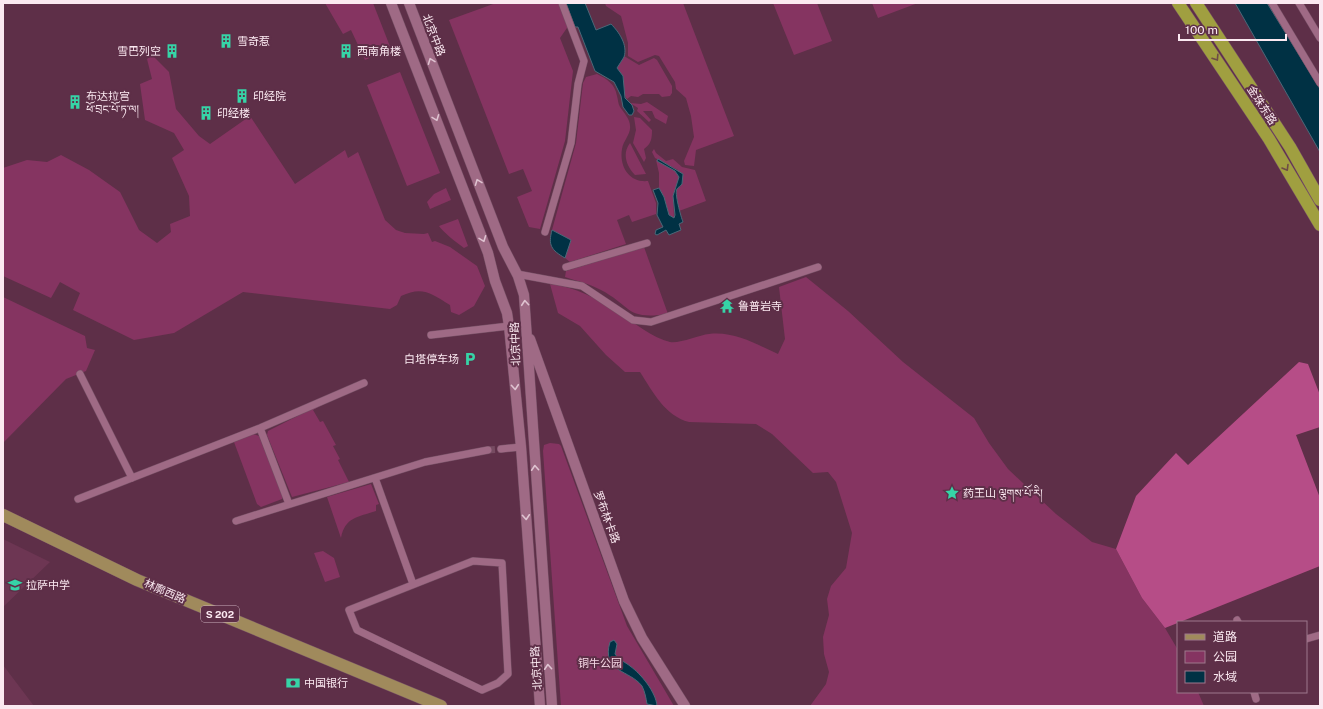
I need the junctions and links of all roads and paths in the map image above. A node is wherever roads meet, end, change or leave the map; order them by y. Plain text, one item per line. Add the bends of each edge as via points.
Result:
1 (391, 3) edge
2 (409, 3) edge
3 (562, 3) edge
4 (1178, 3) edge
5 (1196, 3) edge
6 (1272, 3) edge
7 (1299, 3) edge
8 (1320, 38) edge
9 (1320, 83) edge
10 (1320, 200) edge
11 (1320, 225) edge
12 (545, 232) dead end
13 (647, 243) dead end
14 (566, 267) dead end
15 (818, 267) dead end
16 (517, 274) junction
17 (509, 326) junction
18 (527, 327) junction
19 (431, 334) dead end
20 (80, 374) dead end
21 (364, 383) dead end
22 (260, 428) junction
23 (521, 448) junction
24 (501, 449) tunnel mouth
25 (488, 450) tunnel mouth
26 (132, 478) junction
27 (375, 478) junction
28 (78, 499) dead end
29 (289, 504) junction
30 (3, 515) edge
31 (236, 521) dead end
32 (413, 584) junction
33 (1320, 635) edge
34 (1307, 639) edge
35 (441, 706) edge
36 (540, 706) edge
37 (552, 706) edge
38 (685, 706) edge

1 -> 17 main road, 北京中路 via 488,253
16 -> 2 main road, 北京中路 via 503,246
3 - 12 street via 584,61 578,84 571,143
4 -> 11 highway, 金珠东路 via 1269,139
5 - 10 highway, 金珠东路
6 - 9 street
7 - 8 street
13 - 14 street
15 - 16 street via 651,322 633,320 582,286
18 -> 16 main road, 北京中路 via 524,295
17 - 19 street
17 -> 23 main road, 北京中路
37 -> 18 main road, 北京中路 via 534,468
18 - 38 main road, 罗布林卡路 via 624,601 642,638
20 - 26 street
21 - 22 street
22 - 26 street
22 - 29 street
23 - 24 street
23 -> 36 main road, 北京中路
25 - 27 street via 425,462
26 - 28 street
27 - 29 street
27 - 32 street
29 - 31 street
30 - 35 main road, 林廓西路 / S 202 via 137,580
32 - 32 street via 473,562 502,563 508,674 498,684 482,690 357,630 349,610
33 - 34 street

